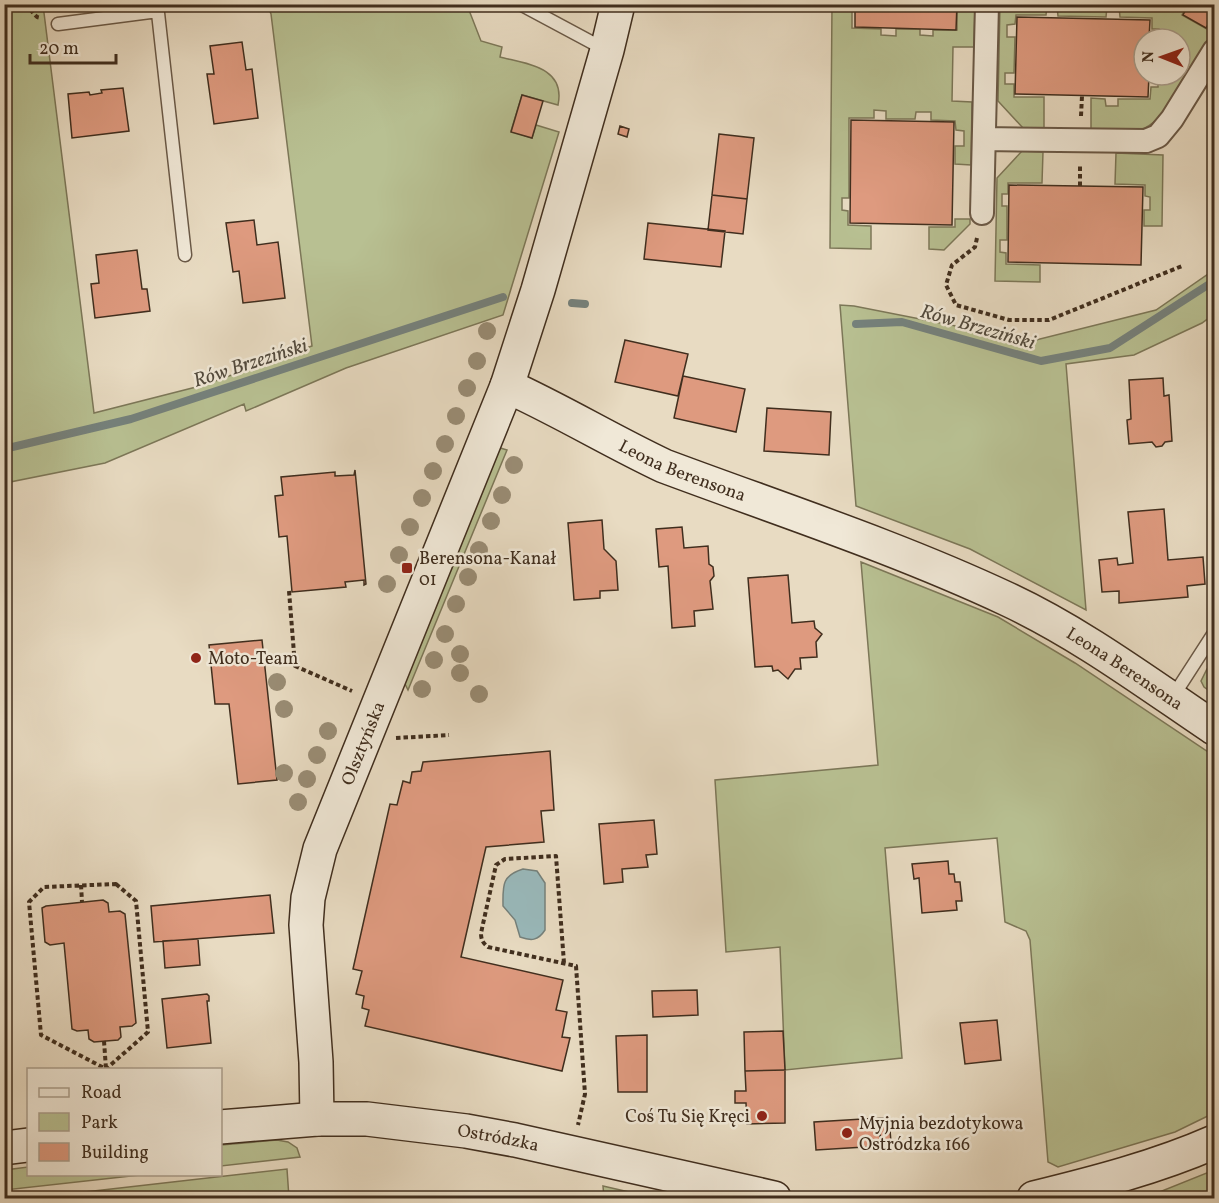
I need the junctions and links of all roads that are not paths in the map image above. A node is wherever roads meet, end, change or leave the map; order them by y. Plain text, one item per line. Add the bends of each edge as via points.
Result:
1 (520, 4) edge
2 (618, 4) edge
3 (987, 4) edge
4 (157, 8) edge
5 (58, 24) dead end
6 (608, 50) junction
7 (1215, 51) edge
8 (984, 139) junction
9 (982, 213) road end
10 (185, 255) dead end
11 (507, 386) junction
12 (1215, 633) edge
13 (1171, 699) junction
14 (1215, 728) edge
15 (318, 1119) junction
16 (222, 1127) edge
17 (1215, 1142) edge
18 (27, 1145) edge
19 (4, 1148) edge
20 (774, 1198) edge
21 (1034, 1198) edge

1 - 6 lane
2 - 6 street
3 - 8 street
4 - 5 lane
4 - 10 lane
6 - 11 street
7 - 8 street via 1172,119 1158,136 1146,141
8 - 9 street
11 - 13 street, Leona Berensona via 664,466 930,565 1008,599 1075,636
11 - 15 street, Olsztyńska via 313,874 306,925
12 - 13 lane
13 - 14 street, Leona Berensona
15 - 16 street, Ostródzka
15 - 20 street, Ostródzka via 367,1119 466,1131
17 - 21 street
18 - 19 street

